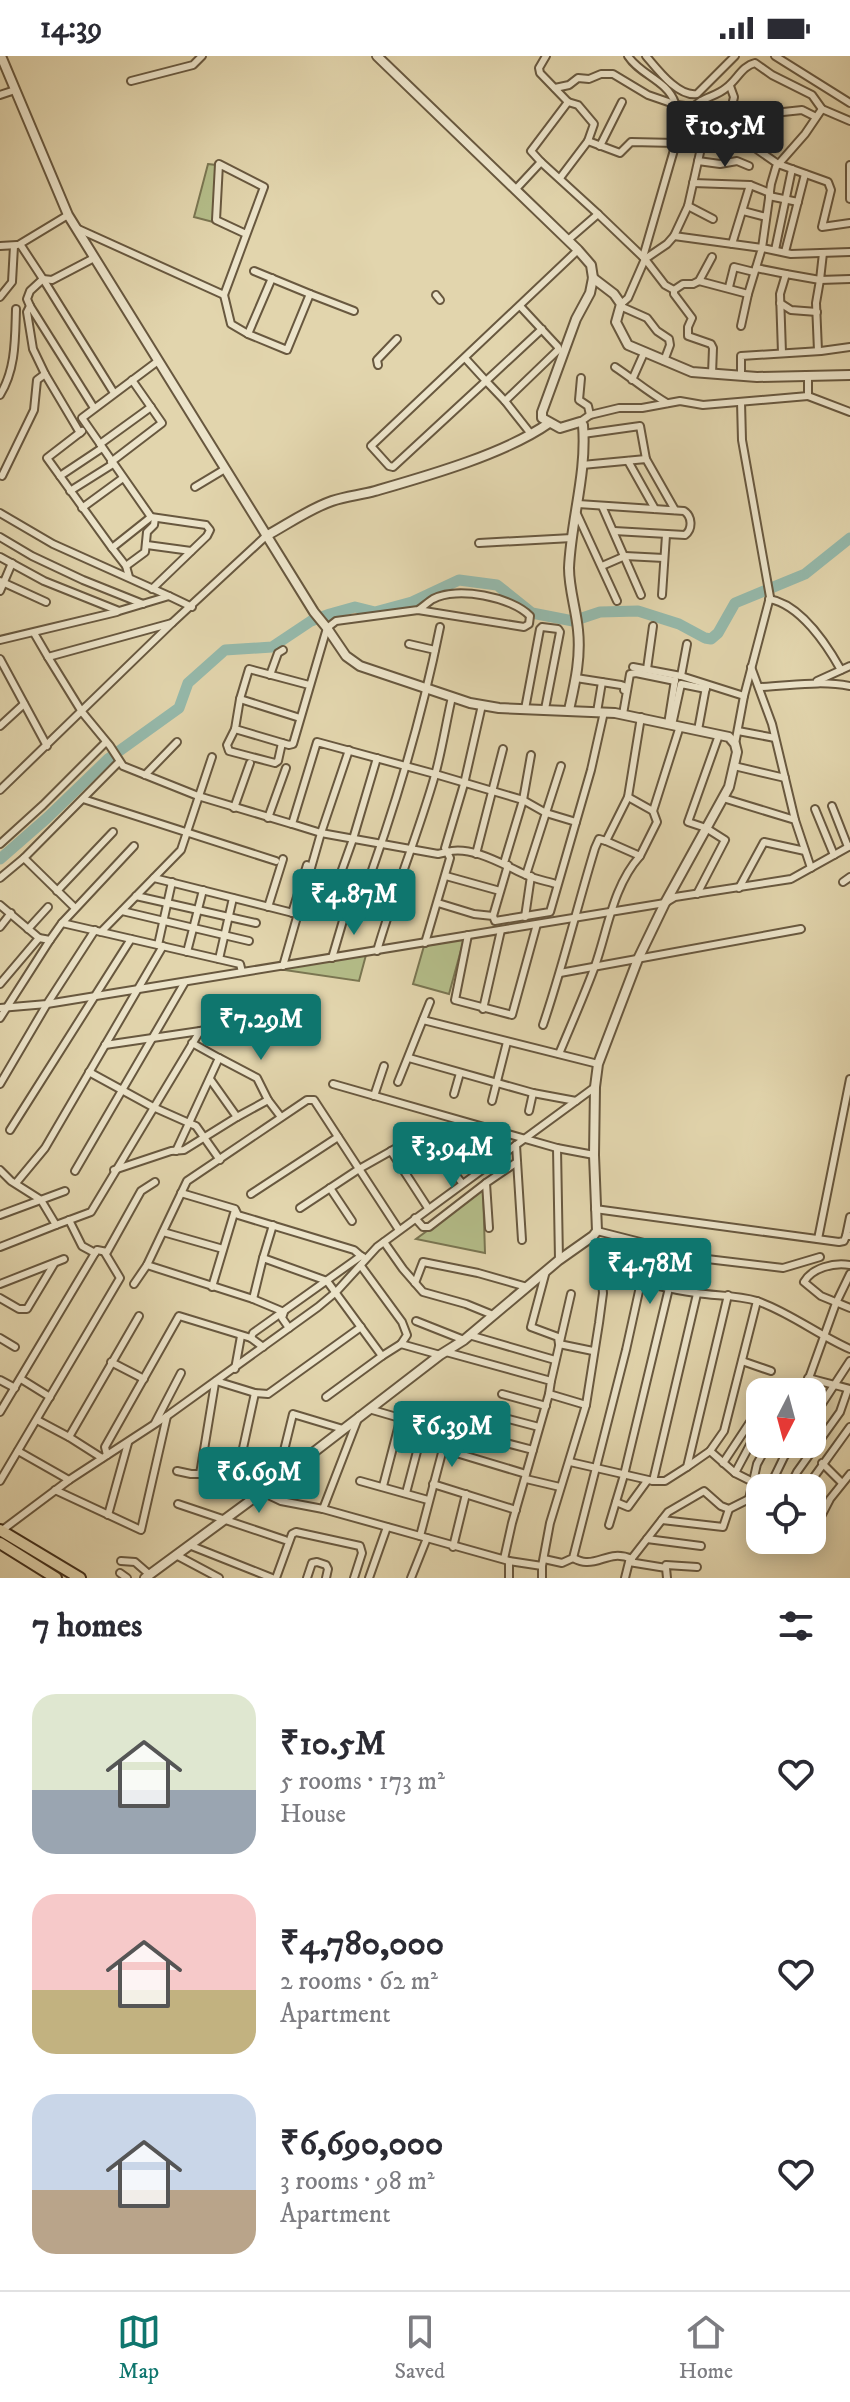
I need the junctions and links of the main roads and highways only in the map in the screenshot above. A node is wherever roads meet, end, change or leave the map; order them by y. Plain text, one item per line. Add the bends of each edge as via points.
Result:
1 (1, 1531) edge
2 (0, 1543) edge
3 (56, 1578) edge
4 (80, 1578) edge

1 - 4 main road
2 - 3 main road

